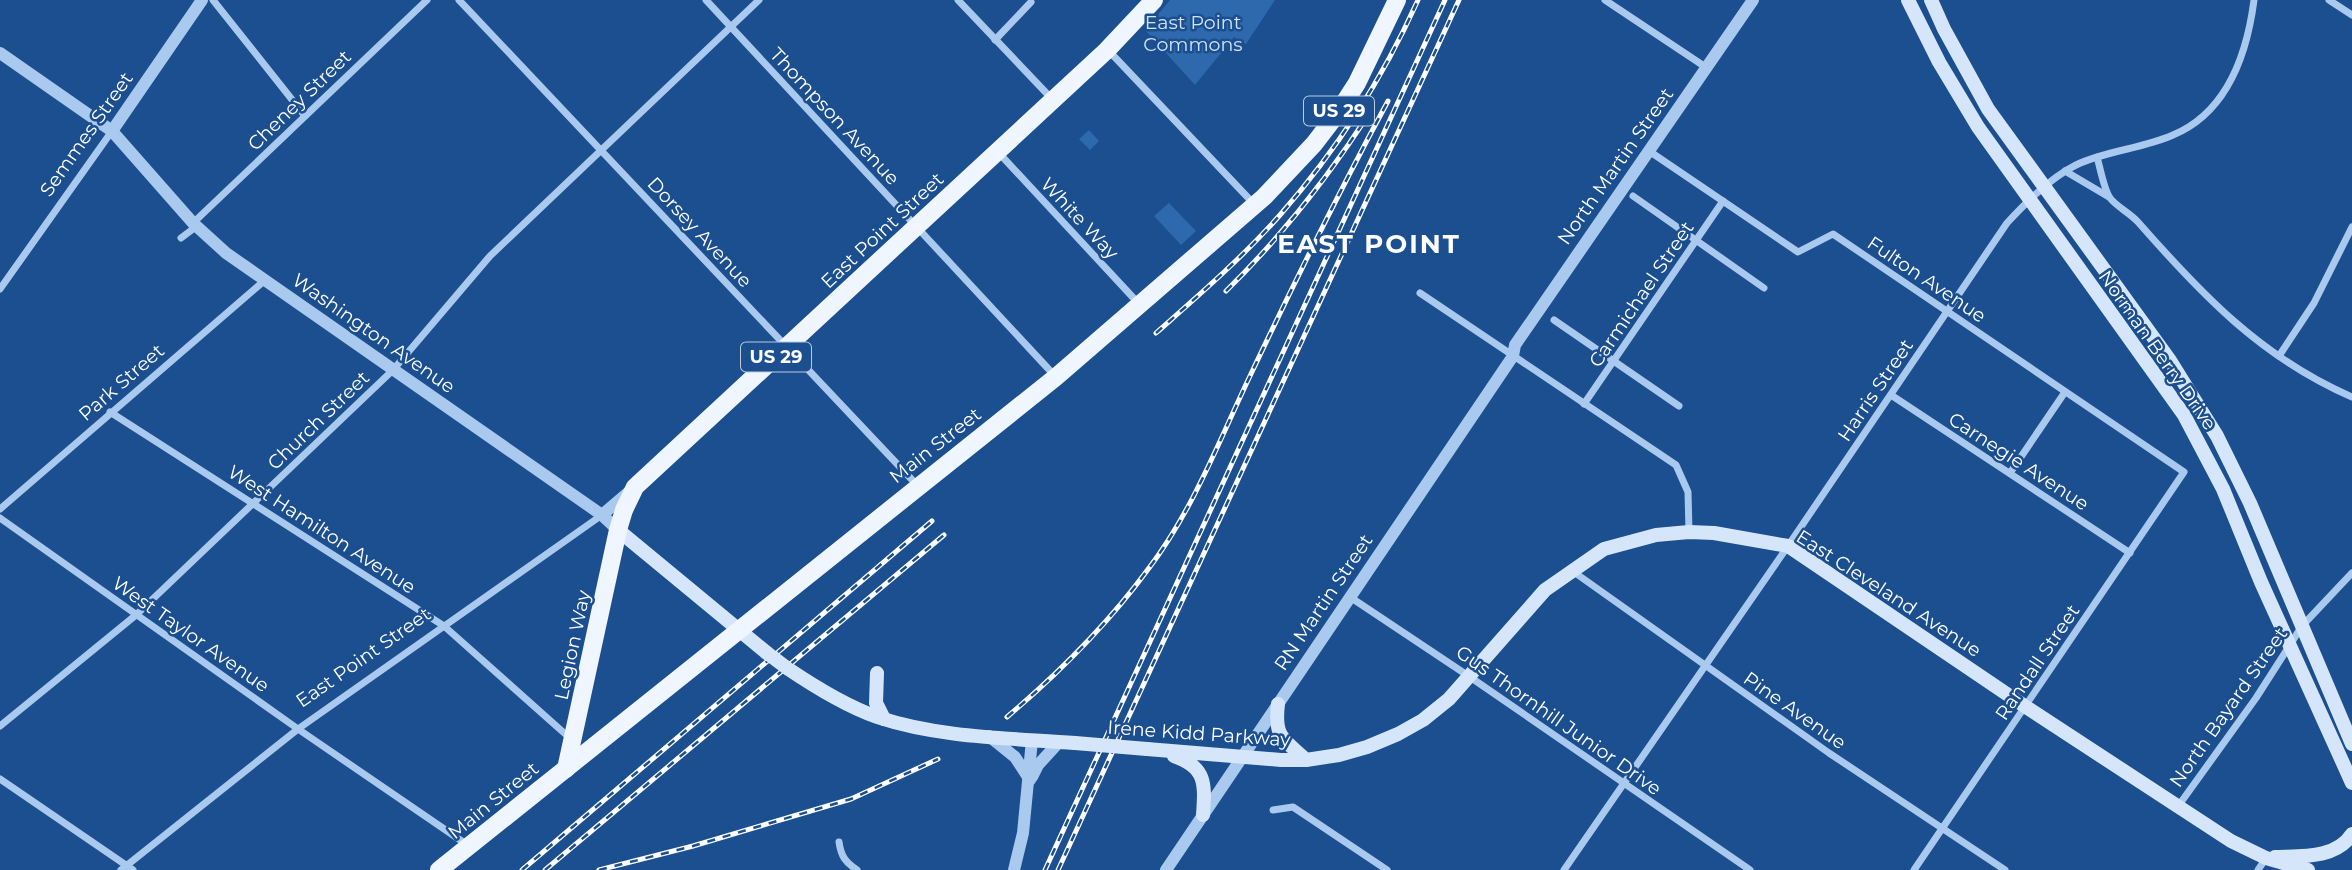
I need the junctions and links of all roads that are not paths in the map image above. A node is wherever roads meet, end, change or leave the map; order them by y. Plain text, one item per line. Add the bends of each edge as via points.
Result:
1 (202, 0) edge
2 (213, 0) edge
3 (427, 0) edge
4 (459, 0) edge
5 (706, 0) edge
6 (759, 0) edge
7 (958, 0) edge
8 (1154, 0) edge
9 (1397, 0) edge
10 (1605, 0) edge
11 (1753, 0) edge
12 (1908, 0) edge
13 (1931, 0) edge
14 (2254, 0) edge
15 (2329, 0) edge
16 (1031, 2) dead end
17 (2352, 15) edge
18 (731, 27) junction
19 (995, 40) junction
20 (1107, 50) junction
21 (0, 53) edge
22 (1707, 68) junction
23 (1053, 100) junction
24 (305, 116) junction
25 (112, 131) junction
26 (601, 149) junction
27 (1649, 151) junction
28 (997, 152) junction
29 (2096, 157) junction
30 (2065, 171) junction
31 (2043, 188) junction
32 (1633, 196) dead end
33 (2109, 197) junction
34 (2029, 199) junction
35 (1723, 201) junction
36 (1255, 205) junction
37 (195, 225) junction
38 (916, 226) junction
39 (2352, 228) edge
40 (181, 239) dead end
41 (1696, 240) junction
42 (264, 281) junction
43 (1764, 288) dead end
44 (0, 289) edge
45 (1420, 293) dead end
46 (1141, 305) junction
47 (1947, 312) junction
48 (1554, 320) dead end
49 (787, 346) junction
50 (1513, 356) junction
51 (2279, 356) junction
52 (1613, 362) junction
53 (393, 370) junction
54 (1056, 377) junction
55 (2065, 392) junction
56 (1891, 395) junction
57 (2352, 397) edge
58 (1584, 404) junction
59 (1679, 406) dead end
60 (110, 412) junction
61 (2184, 472) joint
62 (2010, 473) junction
63 (918, 485) junction
64 (635, 487) junction
65 (253, 503) junction
66 (0, 509) edge
67 (602, 515) junction
68 (0, 518) edge
69 (618, 530) junction
70 (1689, 532) junction
71 (1788, 547) junction
72 (2130, 553) junction
73 (1571, 570) junction
74 (2352, 573) edge
75 (1350, 597) junction
76 (136, 615) junction
77 (444, 626) junction
78 (2302, 626) junction
79 (739, 630) junction
80 (2290, 646) junction
81 (1704, 666) junction
82 (877, 673) dead end
83 (1470, 677) junction
84 (1278, 704) junction
85 (2026, 707) junction
86 (884, 719) junction
87 (0, 726) edge
88 (298, 729) junction
89 (989, 736) junction
90 (572, 740) junction
91 (1032, 740) junction
92 (1059, 742) junction
93 (2352, 744) edge
94 (1152, 749) junction
95 (1241, 757) junction
96 (1306, 760) junction
97 (566, 769) junction
98 (0, 779) edge
99 (1030, 780) junction
100 (1624, 783) junction
101 (2352, 783) edge
102 (2179, 806) junction
103 (1273, 810) dead end
104 (1203, 815) junction
105 (1943, 828) junction
106 (2352, 834) edge
107 (839, 842) dead end
108 (469, 846) junction
109 (2262, 864) edge
110 (127, 869) edge
111 (439, 870) edge
112 (857, 870) edge
113 (1014, 870) edge
114 (1166, 870) edge
115 (1387, 870) edge
116 (1564, 870) edge
117 (1750, 870) edge
118 (1914, 870) edge
119 (2005, 870) edge
120 (2308, 870) edge

1 - 25 street, Semmes Street
2 - 24 street
3 - 24 street, Cheney Street
4 - 26 street, Dorsey Avenue
5 - 18 street, Thompson Avenue
6 - 18 street, Church Street
7 - 19 street
8 - 20 main road, East Point Street / US 29
9 - 36 main road, Main Street / US 29 via 1337,114 1290,172
10 - 22 street
11 - 22 street, North Martin Street
12 - 34 main road, Norman Berry Drive via 1956,92
13 - 31 main road, Norman Berry Drive via 1988,109
14 - 29 street, Harris Street via 2244,55 2216,103 2194,124 2172,136
15 - 17 street
16 - 19 street
18 - 26 street, Church Street
18 - 38 street, Thompson Avenue
19 - 23 street
20 - 23 main road, East Point Street / US 29
20 - 36 street
21 - 25 street, Washington Avenue
22 - 27 street, North Martin Street
23 - 28 main road, East Point Street / US 29
24 - 37 street, Cheney Street
25 - 37 street, Washington Avenue
25 - 44 street, Semmes Street
26 - 49 street, Dorsey Avenue
26 - 53 street, Church Street via 490,256
27 - 35 street, Fulton Avenue
27 - 50 street, North Martin Street via 1515,345
28 - 38 main road, East Point Street / US 29
28 - 46 street, White Way
29 - 30 street, Harris Street
29 - 33 street
30 - 31 street, Harris Street
30 - 33 street
31 - 34 street, Harris Street
31 - 78 main road, Norman Berry Drive via 2169,359 2217,436
32 - 41 street
33 - 51 street via 2230,319
34 - 47 street, Harris Street via 2007,223
34 - 80 main road, Norman Berry Drive via 2184,415 2223,489
35 - 41 street, Carmichael Street
35 - 47 street, Fulton Avenue via 1798,252 1833,234
36 - 46 main road, Main Street / US 29
37 - 40 street, Cheney Street
37 - 42 street, Washington Avenue
38 - 49 main road, East Point Street / US 29
38 - 54 street, Thompson Avenue
39 - 51 street via 2314,303
41 - 43 street
41 - 52 street, Carmichael Street
42 - 53 street, Washington Avenue
42 - 60 street, Park Street
45 - 50 street
46 - 54 main road, Main Street / US 29
47 - 55 street, Fulton Avenue
47 - 56 street, Harris Street
48 - 52 street
49 - 63 street, Dorsey Avenue
49 - 64 main road, East Point Street / US 29
50 - 58 street
50 - 75 street, RN Martin Street
51 - 57 street via 2298,371
52 - 58 street, Carmichael Street
52 - 59 street
53 - 65 street, Church Street
53 - 67 street, Washington Avenue
54 - 63 main road, Main Street / US 29
55 - 61 street, Fulton Avenue
55 - 62 street
56 - 62 street, Carnegie Avenue
56 - 71 street, Harris Street
58 - 70 street via 1676,465 1688,492
60 - 65 street, West Hamilton Avenue
60 - 66 street, Park Street
61 - 72 street, Randall Street
62 - 72 street, Carnegie Avenue
63 - 79 main road, Main Street / US 29
64 - 67 street, East Point Street
64 - 69 main road, East Point Street / US 29
65 - 76 street, Church Street
65 - 77 street, West Hamilton Avenue
67 - 69 street, Washington Avenue
67 - 77 street, East Point Street
68 - 76 street, West Taylor Avenue
69 - 79 main road, Washington Avenue
69 - 90 main road, Legion Way / US 29
70 - 71 main road, East Cleveland Avenue
70 - 73 main road, Irene Kidd Parkway via 1656,535 1604,549
71 - 81 street, Harris Street
71 - 85 main road, East Cleveland Avenue
72 - 85 street, Randall Street
73 - 81 street, Pine Avenue
73 - 83 main road, Irene Kidd Parkway via 1528,606
74 - 78 street, North Bayard Street
75 - 83 street, Gus Thornhill Junior Drive
75 - 84 street, RN Martin Street
76 - 87 street, Church Street
76 - 88 street, West Taylor Avenue
77 - 88 street, East Point Street
77 - 90 street, West Hamilton Avenue
78 - 80 street, North Bayard Street
78 - 93 main road, Norman Berry Drive
79 - 86 main road, Irene Kidd Parkway, bridge via 787,668
79 - 97 main road, Main Street / US 29
80 - 101 main road, Norman Berry Drive
80 - 102 street, North Bayard Street
81 - 100 street, Harris Street
81 - 105 street, Pine Avenue
82 - 86 main road via 876,703
83 - 96 main road, Irene Kidd Parkway via 1423,720 1398,734 1339,755
83 - 100 street, Gus Thornhill Junior Drive
84 - 95 street, RN Martin Street
84 - 96 main road via 1276,726
85 - 102 main road, East Cleveland Avenue
85 - 105 street, Randall Street
86 - 89 main road, Irene Kidd Parkway
88 - 108 street, West Taylor Avenue
88 - 110 street, East Point Street
89 - 91 main road, Irene Kidd Parkway
89 - 99 street via 1015,757
90 - 97 main road, Legion Way / US 29
91 - 92 main road, Irene Kidd Parkway
91 - 99 street
92 - 94 main road, Irene Kidd Parkway, bridge
92 - 99 street
94 - 95 main road, Irene Kidd Parkway
94 - 104 main road via 1187,760 1198,770 1205,789
95 - 96 main road, Irene Kidd Parkway
95 - 104 street, RN Martin Street
97 - 108 main road, Main Street / US 29
98 - 110 street
99 - 113 street
100 - 116 street, Harris Street
100 - 117 street, Gus Thornhill Junior Drive
102 - 109 main road, East Cleveland Avenue
103 - 115 street via 1293,807
104 - 114 street, RN Martin Street
105 - 118 street, Randall Street
105 - 119 street, Pine Avenue
106 - 109 main road via 2344,845 2326,853
107 - 112 street via 841,855
108 - 111 main road, Main Street / US 29
109 - 120 main road, East Cleveland Avenue

